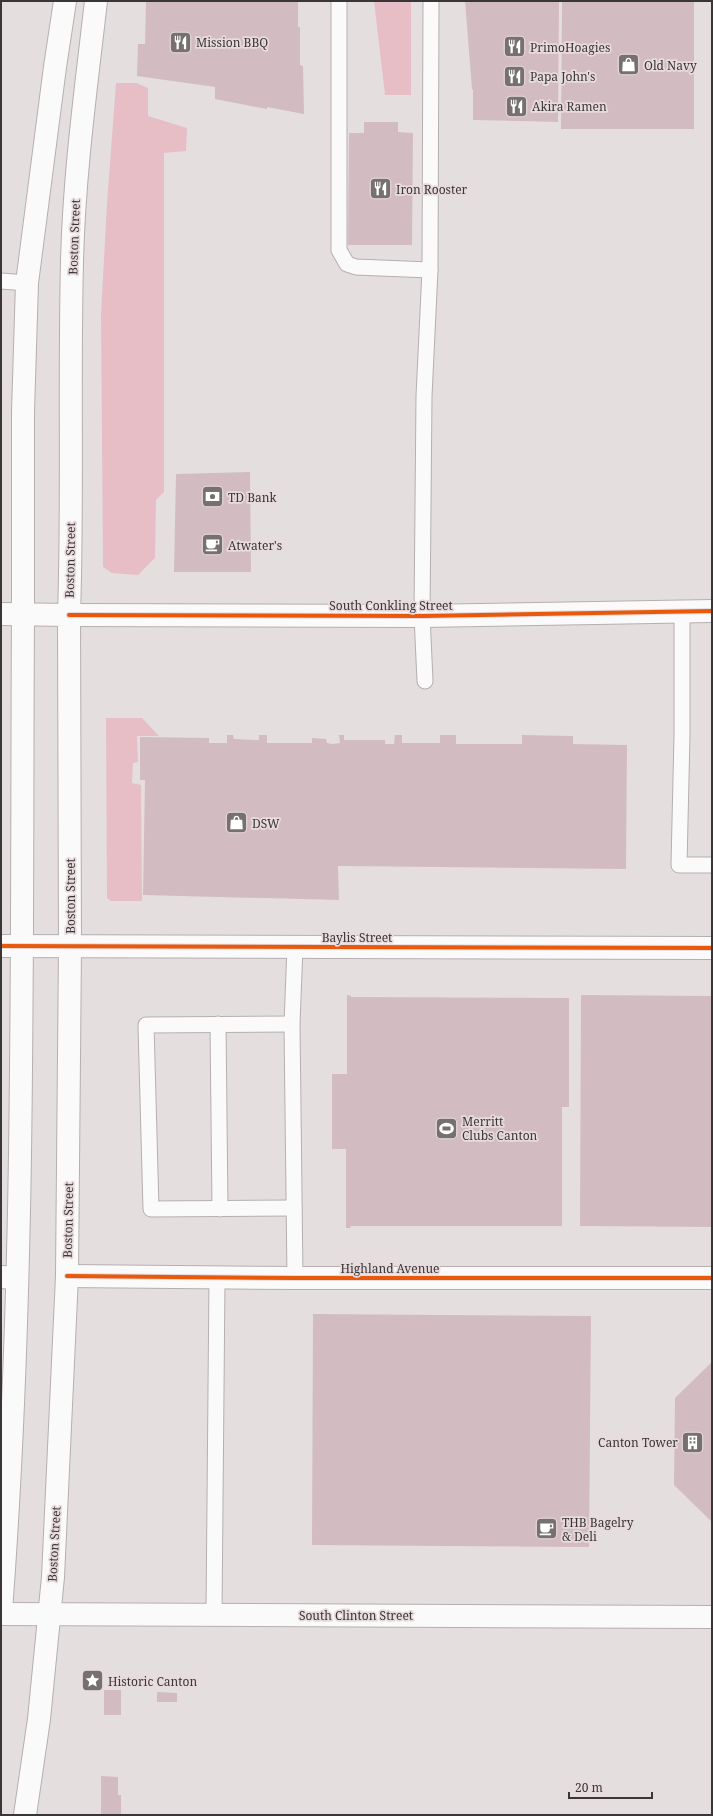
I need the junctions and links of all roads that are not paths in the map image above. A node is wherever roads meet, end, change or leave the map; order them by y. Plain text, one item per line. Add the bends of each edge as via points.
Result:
1 (65, 1) edge
2 (96, 1) edge
3 (339, 1) edge
4 (432, 1) edge
5 (430, 270) junction
6 (1, 281) edge
7 (27, 283) junction
8 (682, 611) junction
9 (712, 611) edge
10 (1, 614) edge
11 (23, 614) junction
12 (69, 615) junction
13 (422, 616) junction
14 (425, 681) dead end
15 (712, 865) edge
16 (12, 946) edge
17 (70, 947) junction
18 (294, 947) junction
19 (712, 948) edge
20 (218, 1024) junction
21 (292, 1024) junction
22 (294, 1208) junction
23 (220, 1209) junction
24 (67, 1276) junction
25 (9, 1278) edge
26 (217, 1278) junction
27 (295, 1278) junction
28 (712, 1278) edge
29 (1, 1612) edge
30 (49, 1614) junction
31 (214, 1615) junction
32 (712, 1617) edge
33 (24, 1815) edge

1 - 7 main road
2 - 12 main road, Boston Street via 80,138 72,255
3 - 5 lane via 339,250 347,264 356,267
4 - 5 lane
5 - 13 lane via 424,396
6 - 7 lane
7 - 11 main road via 23,412
8 - 9 main road, South Conkling Street
8 - 13 main road, South Conkling Street
8 - 15 lane via 679,865
10 - 11 main road, South Conkling Street
11 - 12 main road, South Conkling Street
11 - 16 main road
12 - 13 main road, South Conkling Street
12 - 17 main road, Boston Street
13 - 14 lane
16 - 17 main road, Baylis Street
16 - 25 main road
17 - 18 main road, Baylis Street
17 - 24 main road, Boston Street
18 - 19 main road, Baylis Street
18 - 21 lane
20 - 21 lane
20 - 23 lane
20 - 23 lane via 146,1025 151,1209
21 - 22 lane
22 - 23 lane
22 - 27 lane
24 - 26 main road, Highland Avenue
24 - 30 main road, Boston Street via 53,1577
25 - 29 main road via 16,1342
26 - 27 main road, Highland Avenue
26 - 31 lane
27 - 28 main road, Highland Avenue
29 - 30 main road, South Clinton Street
30 - 31 main road, South Clinton Street
30 - 33 main road, Boston Street via 39,1719
31 - 32 main road, South Clinton Street

